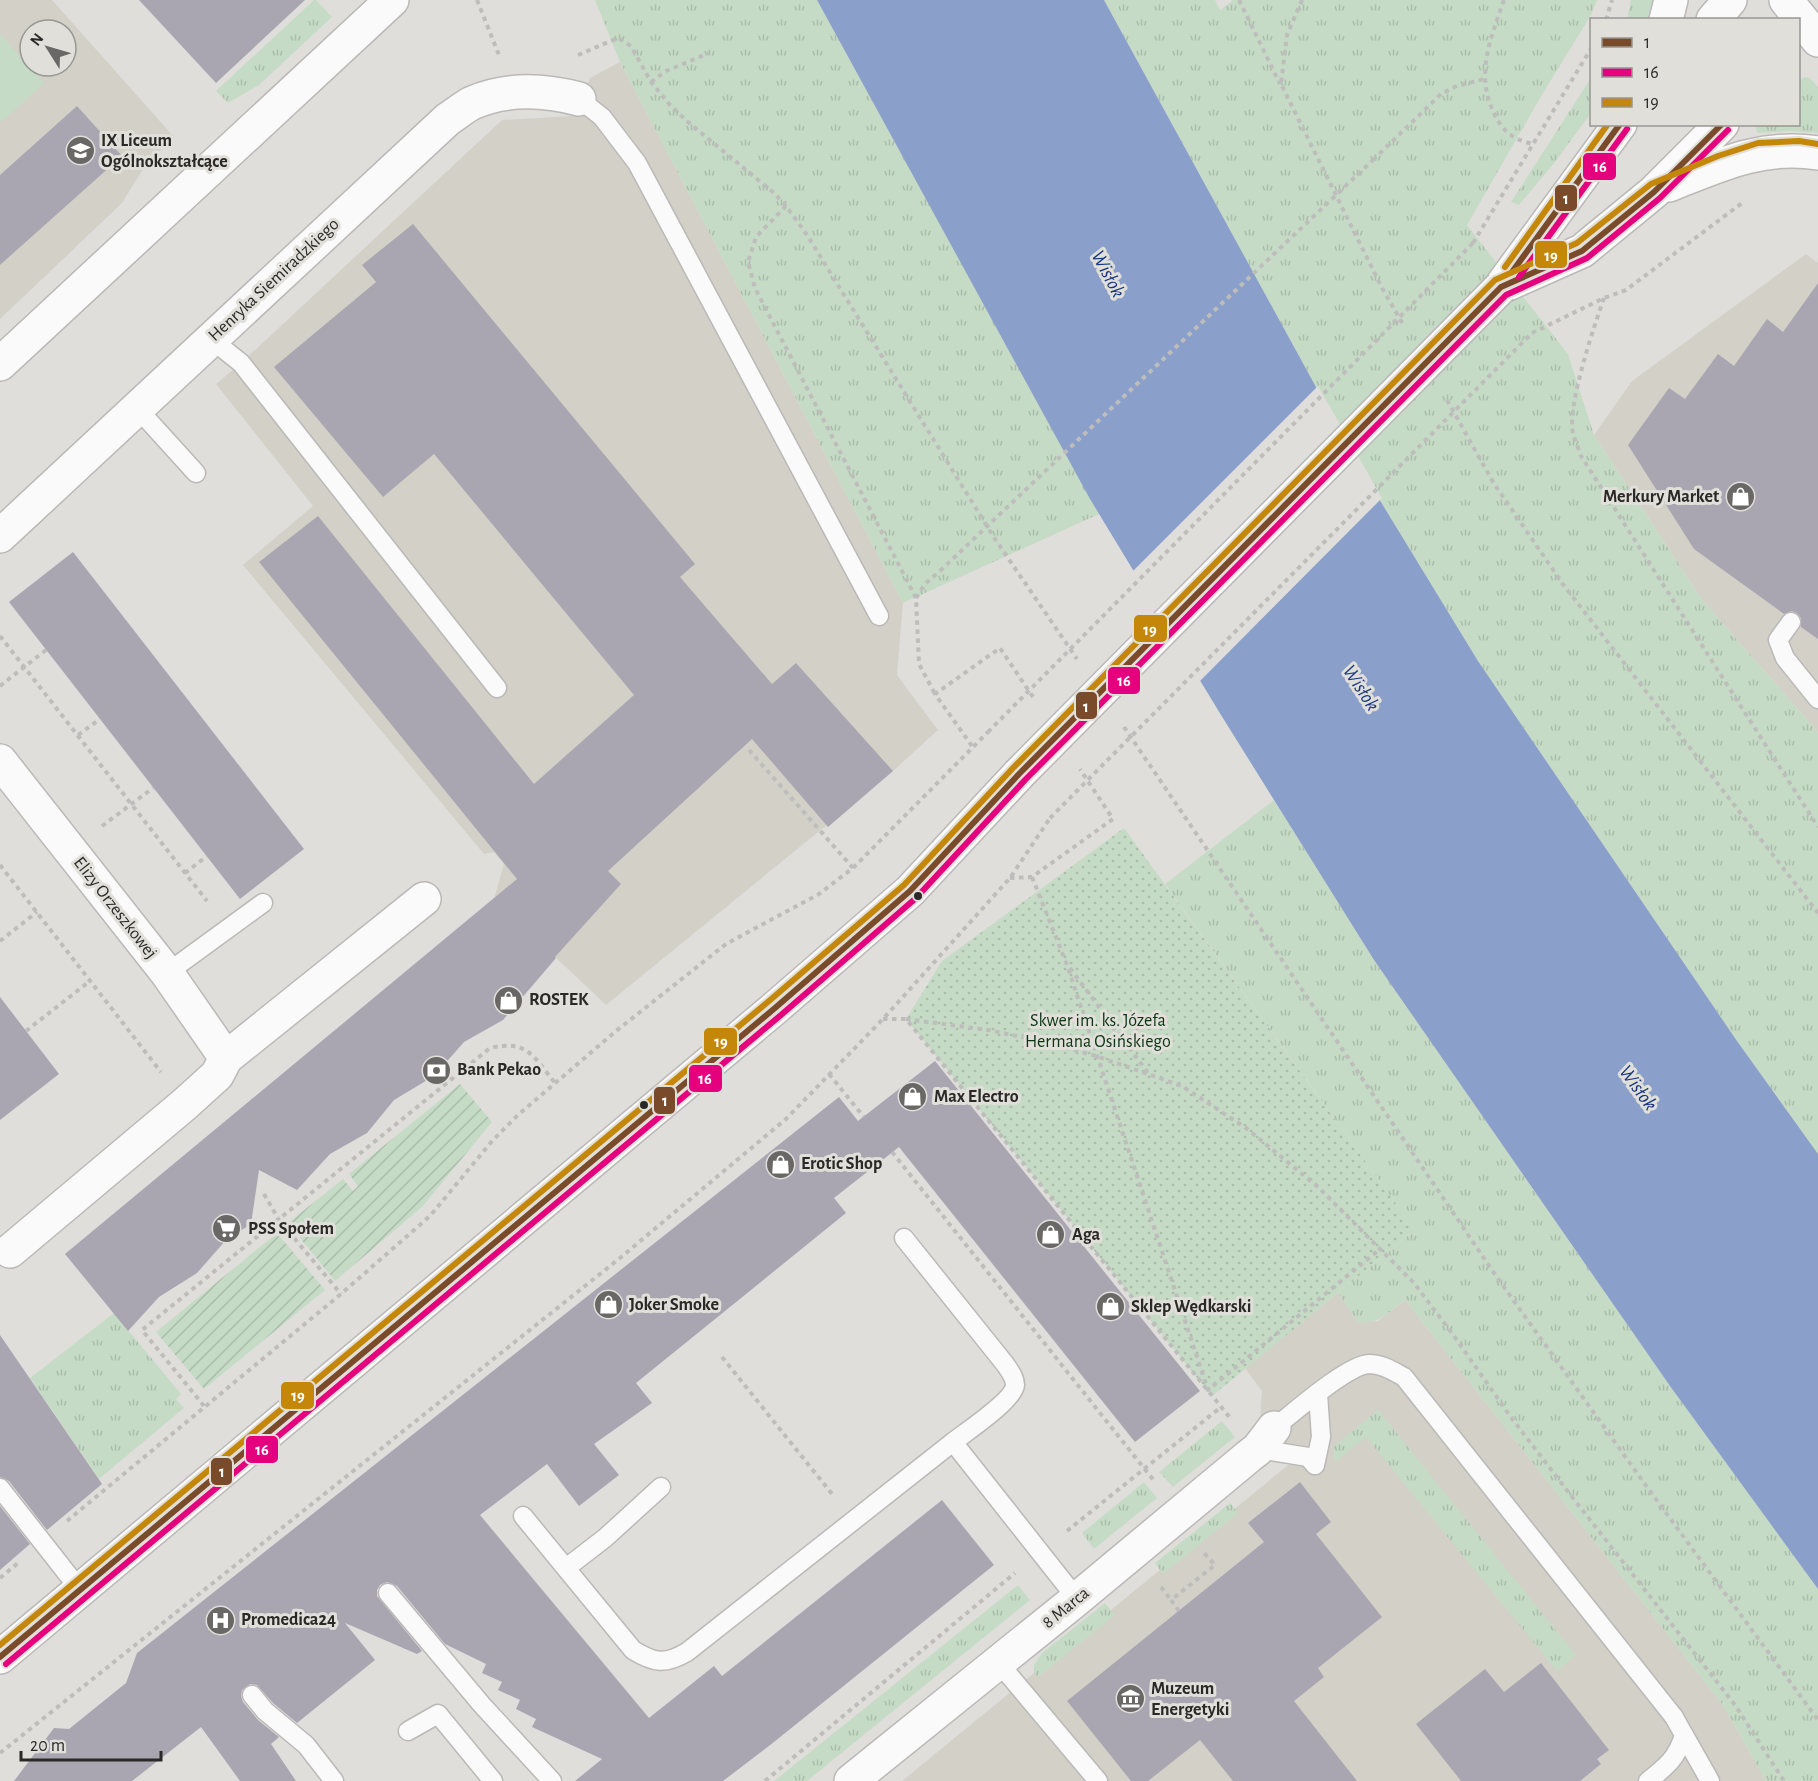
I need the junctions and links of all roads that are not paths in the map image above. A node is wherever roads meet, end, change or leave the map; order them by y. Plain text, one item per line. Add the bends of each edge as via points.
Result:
1 (392, 0) edge
2 (1671, 0) edge
3 (1731, 0) edge
4 (1786, 0) edge
5 (1666, 18) edge
6 (1715, 18) edge
7 (1799, 18) edge
8 (1800, 19) edge
9 (1812, 36) edge
10 (579, 99) joint
11 (1619, 126) edge
12 (1720, 126) edge
13 (1818, 153) edge
14 (1654, 192) junction
15 (1502, 287) junction
16 (211, 339) junction
17 (0, 364) edge
18 (137, 408) junction
19 (196, 473) dead end
20 (0, 536) edge
21 (879, 616) dead end
22 (1791, 622) dead end
23 (497, 688) dead end
24 (1818, 699) edge
25 (0, 761) edge
26 (424, 899) dead end
27 (263, 903) dead end
28 (166, 974) junction
29 (226, 1058) junction
30 (904, 1238) dead end
31 (10, 1251) dead end
32 (1318, 1394) junction
33 (1266, 1438) junction
34 (953, 1442) junction
35 (661, 1487) dead end
36 (0, 1488) edge
37 (523, 1516) dead end
38 (566, 1568) junction
39 (80, 1590) junction
40 (388, 1593) dead end
41 (1077, 1599) junction
42 (0, 1657) edge
43 (998, 1662) junction
44 (252, 1695) dead end
45 (408, 1731) dead end
46 (1684, 1735) junction
47 (334, 1781) edge
48 (493, 1781) edge
49 (552, 1781) edge
50 (851, 1781) edge
51 (1098, 1781) edge
52 (1648, 1781) edge
53 (1710, 1781) edge

1 - 17 main road
2 - 5 main road
3 - 6 main road
4 - 7 main road
8 - 9 main road
10 - 16 main road, Henryka Siemiradzkiego via 556,93 516,92 472,103 456,113
10 - 21 lane via 602,117 637,163
11 - 15 main road
12 - 14 main road
13 - 14 main road via 1760,152
14 - 15 main road via 1582,251
15 - 39 main road, bridge via 1019,774 910,891
16 - 18 main road, Henryka Siemiradzkiego
16 - 23 lane via 241,363
18 - 19 lane
18 - 20 main road, Henryka Siemiradzkiego
22 - 24 lane via 1778,639 1785,658
25 - 28 main road, Elizy Orzeszkowej
26 - 29 main road
27 - 28 lane
28 - 29 main road, Elizy Orzeszkowej
29 - 31 main road via 217,1075 185,1104
30 - 34 lane via 1013,1377 1015,1387 1009,1398
32 - 33 lane
32 - 33 lane via 1321,1437 1315,1466 1308,1457
32 - 46 lane via 1343,1374 1368,1364 1404,1377 1674,1717
33 - 41 main road, 8 Marca
34 - 38 lane via 676,1659 654,1661 633,1650
34 - 41 lane
35 - 38 lane
36 - 39 lane
37 - 38 lane
39 - 42 main road
40 - 49 lane
41 - 43 main road, 8 Marca
43 - 50 main road, 8 Marca
43 - 51 lane
44 - 47 lane via 306,1745
45 - 48 lane via 438,1714
46 - 52 lane via 1678,1752
46 - 53 lane

